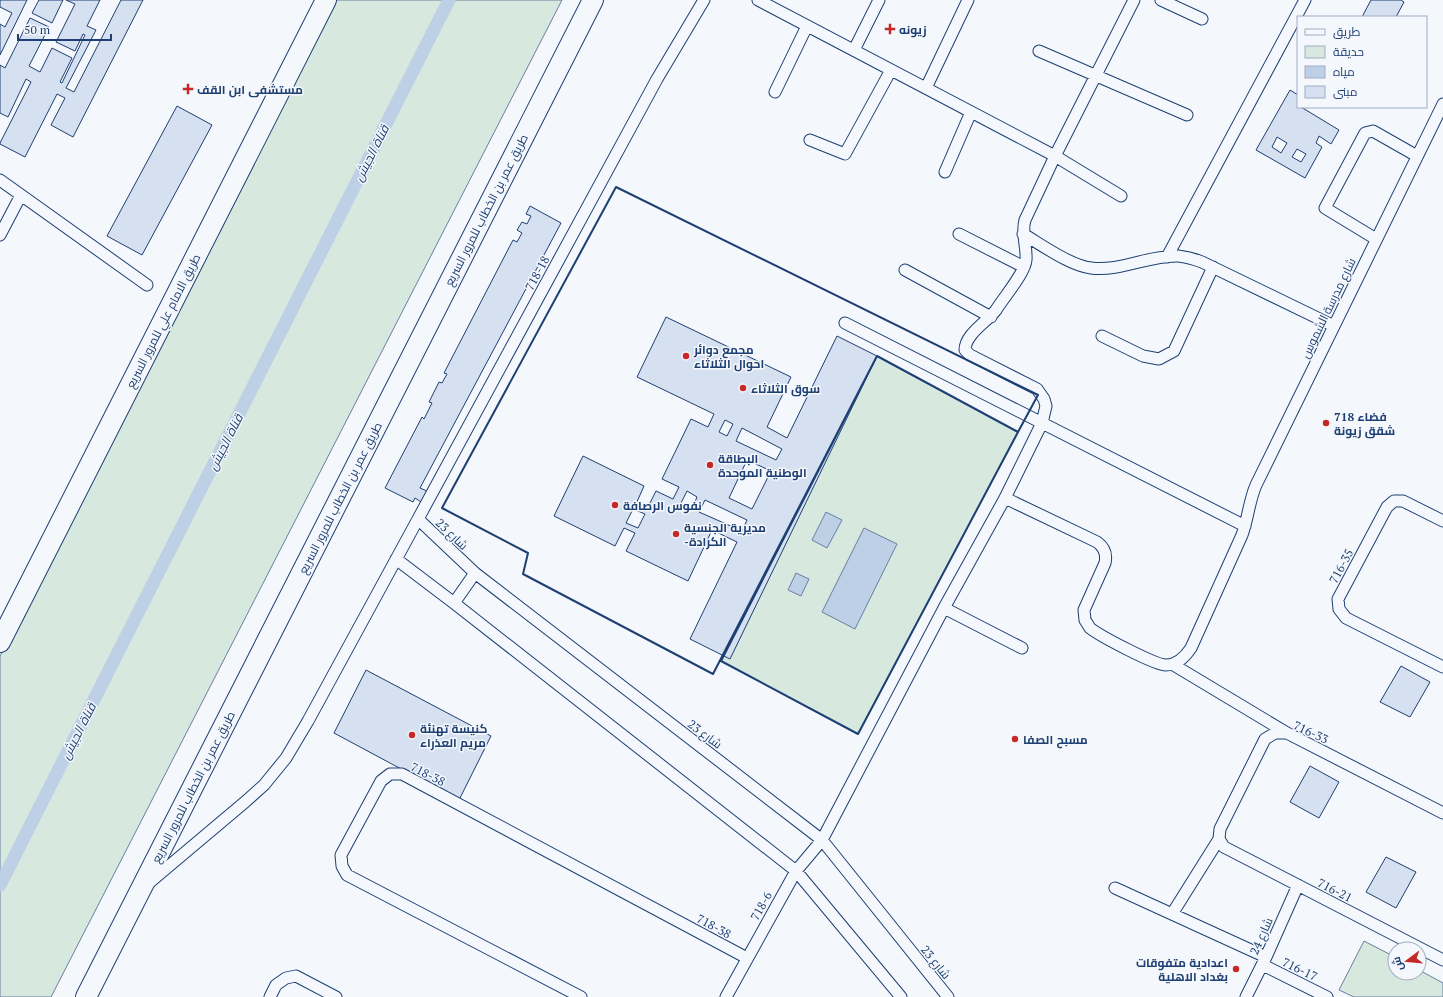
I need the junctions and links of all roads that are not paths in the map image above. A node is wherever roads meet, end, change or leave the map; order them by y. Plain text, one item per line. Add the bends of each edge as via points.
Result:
1 (326, 0) edge
2 (593, 0) edge
3 (704, 0) edge
4 (758, 0) edge
5 (879, 0) edge
6 (968, 0) edge
7 (1134, 0) edge
8 (1161, 0) edge
9 (1305, 0) edge
10 (1202, 19) dead end
11 (807, 26) junction
12 (854, 50) junction
13 (1039, 51) dead end
14 (891, 70) junction
15 (1096, 75) junction
16 (926, 88) junction
17 (775, 92) dead end
18 (1443, 104) edge
19 (970, 112) junction
20 (1187, 115) dead end
21 (810, 140) dead end
22 (1056, 156) junction
23 (1417, 156) junction
24 (946, 172) dead end
25 (0, 180) edge
26 (21, 195) junction
27 (1121, 196) dead end
28 (959, 234) dead end
29 (1023, 234) junction
30 (0, 235) edge
31 (1376, 239) junction
32 (1167, 257) junction
33 (1024, 267) junction
34 (1213, 267) junction
35 (905, 270) dead end
36 (147, 285) dead end
37 (991, 317) junction
38 (845, 323) dead end
39 (1334, 326) junction
40 (1102, 336) dead end
41 (1042, 423) junction
42 (1005, 498) junction
43 (418, 519) junction
44 (1443, 521) edge
45 (1245, 526) junction
46 (396, 559) junction
47 (475, 573) junction
48 (454, 603) junction
49 (944, 608) junction
50 (0, 642) edge
51 (1022, 648) dead end
52 (1172, 664) junction
53 (1443, 667) edge
54 (1288, 733) junction
55 (1443, 814) edge
56 (1219, 839) junction
57 (822, 840) junction
58 (796, 871) junction
59 (1298, 885) junction
60 (1115, 888) dead end
61 (142, 889) junction
62 (1172, 914) junction
63 (747, 958) junction
64 (1443, 960) edge
65 (1264, 961) junction
66 (86, 997) edge
67 (270, 997) edge
68 (336, 997) edge
69 (581, 997) edge
70 (726, 997) edge
71 (901, 997) edge
72 (948, 997) edge
73 (1246, 997) edge
74 (1327, 997) edge

1 - 50 highway, طريق الامام علي للمرور السريع
2 - 61 highway, طريق عمر بن الخطاب للمرور السريع
3 - 43 street, 718-18 via 657,79
4 - 11 street
5 - 12 street
6 - 16 street
7 - 15 street
8 - 10 street
9 - 32 street
11 - 12 street
11 - 17 street
12 - 14 street
13 - 15 street
14 - 16 street
14 - 21 street via 845,154
15 - 20 street
15 - 22 street
16 - 19 street
18 - 23 street, شارع مدرسة الشموس
19 - 22 street
19 - 24 street
22 - 27 street
22 - 29 street via 1025,220
23 - 31 street, شارع مدرسة الشموس
23 - 31 street via 1373,131 1365,133 1325,208
25 - 26 street
26 - 30 street
26 - 36 street
28 - 33 street
29 - 32 street via 1072,262 1090,268 1108,268
29 - 33 street via 1026,256
31 - 39 street, شارع مدرسة الشموس
32 - 34 street via 1190,258
33 - 37 street
34 - 39 street
34 - 40 street via 1174,351 1159,359 1144,356
35 - 37 street
37 - 41 street, 718-6 via 972,334 965,344 965,350 970,355 1037,389 1046,406
38 - 41 street
39 - 45 street, شارع مدرسة الشموس via 1252,493
41 - 42 street, 718-6
41 - 45 street
42 - 49 street, 718-6
42 - 52 street via 1100,544 1105,551 1106,559 1085,605 1084,615 1087,624 1094,631 1154,662
43 - 46 street, 718-18
43 - 47 street, شارع 23
44 - 53 street, 716-35 via 1403,500 1394,501 1387,507 1338,599 1339,609 1346,618
45 - 52 street, شارع مدرسة الشموس via 1191,648 1183,658
46 - 48 street
46 - 61 street, 718-18 via 286,758 264,785
47 - 48 street
47 - 57 street, شارع 23
48 - 58 street
49 - 51 street
49 - 57 street, 718-6
52 - 54 street
54 - 55 street, 716-33
54 - 56 street, 716-33 via 1275,733 1265,739 1220,829
56 - 59 street, 716-21 via 1224,847
56 - 62 street, 716-33
57 - 58 street, 718-6
57 - 72 street, شارع 23
58 - 63 street, 718-6
58 - 71 street
59 - 64 street, 716-21
59 - 65 street, شارع 24
60 - 62 street, 716-17
61 - 66 highway, طريق عمر بن الخطاب للمرور السريع
62 - 65 street, 716-17
63 - 69 street, 718-38 via 402,774 390,774 381,781 341,855 342,866 347,875
63 - 70 street, 718-6
65 - 73 street, شارع 24
65 - 74 street, 716-17
67 - 68 street via 276,985 286,978 296,976

